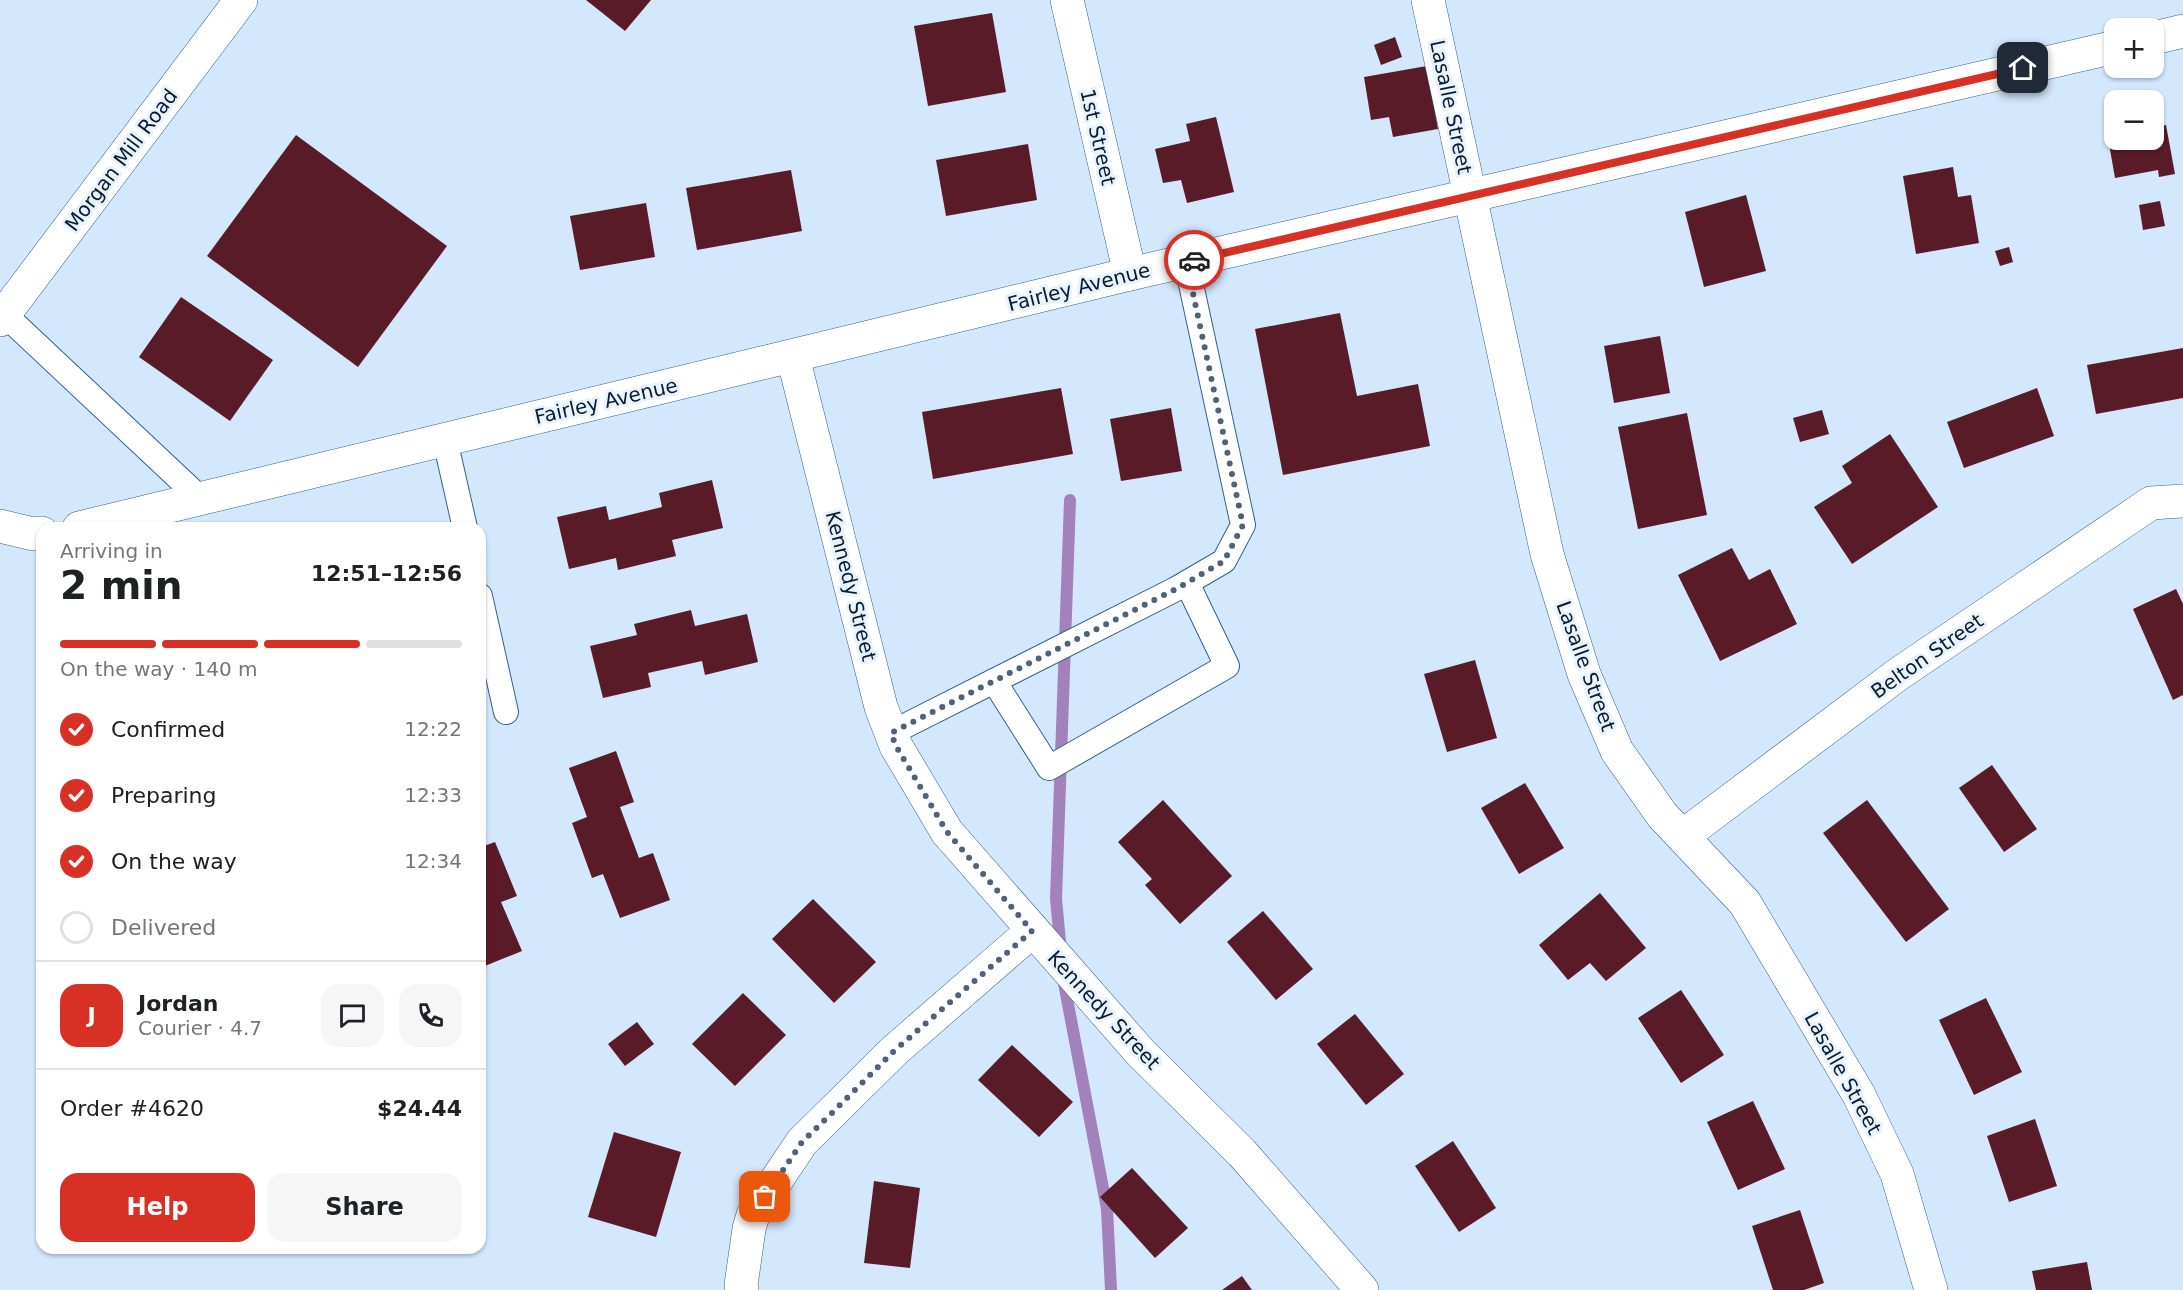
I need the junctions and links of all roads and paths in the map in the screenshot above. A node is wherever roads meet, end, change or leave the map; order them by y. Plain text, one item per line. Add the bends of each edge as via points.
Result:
1 (241, 0) edge
2 (1067, 0) edge
3 (1428, 0) edge
4 (2183, 31) edge
5 (2164, 36) edge
6 (2104, 50) edge
7 (1470, 197) junction
8 (1186, 261) junction
9 (1130, 274) junction
10 (2, 317) edge
11 (793, 357) junction
12 (445, 440) junction
13 (201, 499) junction
14 (2183, 501) edge
15 (104, 522) edge
16 (464, 522) edge
17 (0, 526) edge
18 (36, 534) edge
19 (1187, 582) junction
20 (486, 623) edge
21 (994, 681) junction
22 (506, 712) dead end
23 (891, 733) junction
24 (1683, 836) junction
25 (1032, 931) junction
26 (742, 1290) edge
27 (1362, 1290) edge
28 (1931, 1290) edge

1 - 10 street, Morgan Mill Road
2 - 9 street, 1st Street
3 - 7 street, Lasalle Street
4 - 5 street
6 - 7 street, Fairley Avenue
7 - 8 street, Fairley Avenue
7 - 24 street, Lasalle Street via 1547,554 1584,674 1617,751 1662,814
8 - 9 street, Fairley Avenue
8 - 19 lane via 1243,525 1224,561
9 - 11 street, Fairley Avenue
10 - 13 lane
11 - 12 street, Fairley Avenue
11 - 23 street, Kennedy Street via 881,707
12 - 13 street, Fairley Avenue
12 - 16 lane
13 - 15 street, Fairley Avenue
14 - 24 street, Belton Street via 2151,502 1897,675
17 - 18 street
19 - 21 lane
19 - 21 lane via 1227,666 1049,768
20 - 22 lane
21 - 23 lane
23 - 25 street, Kennedy Street via 947,832
24 - 28 street, Lasalle Street via 1745,903 1859,1095 1897,1174
25 - 26 street via 894,1051 802,1142 753,1215
25 - 27 street, Kennedy Street via 1140,1052 1242,1153

